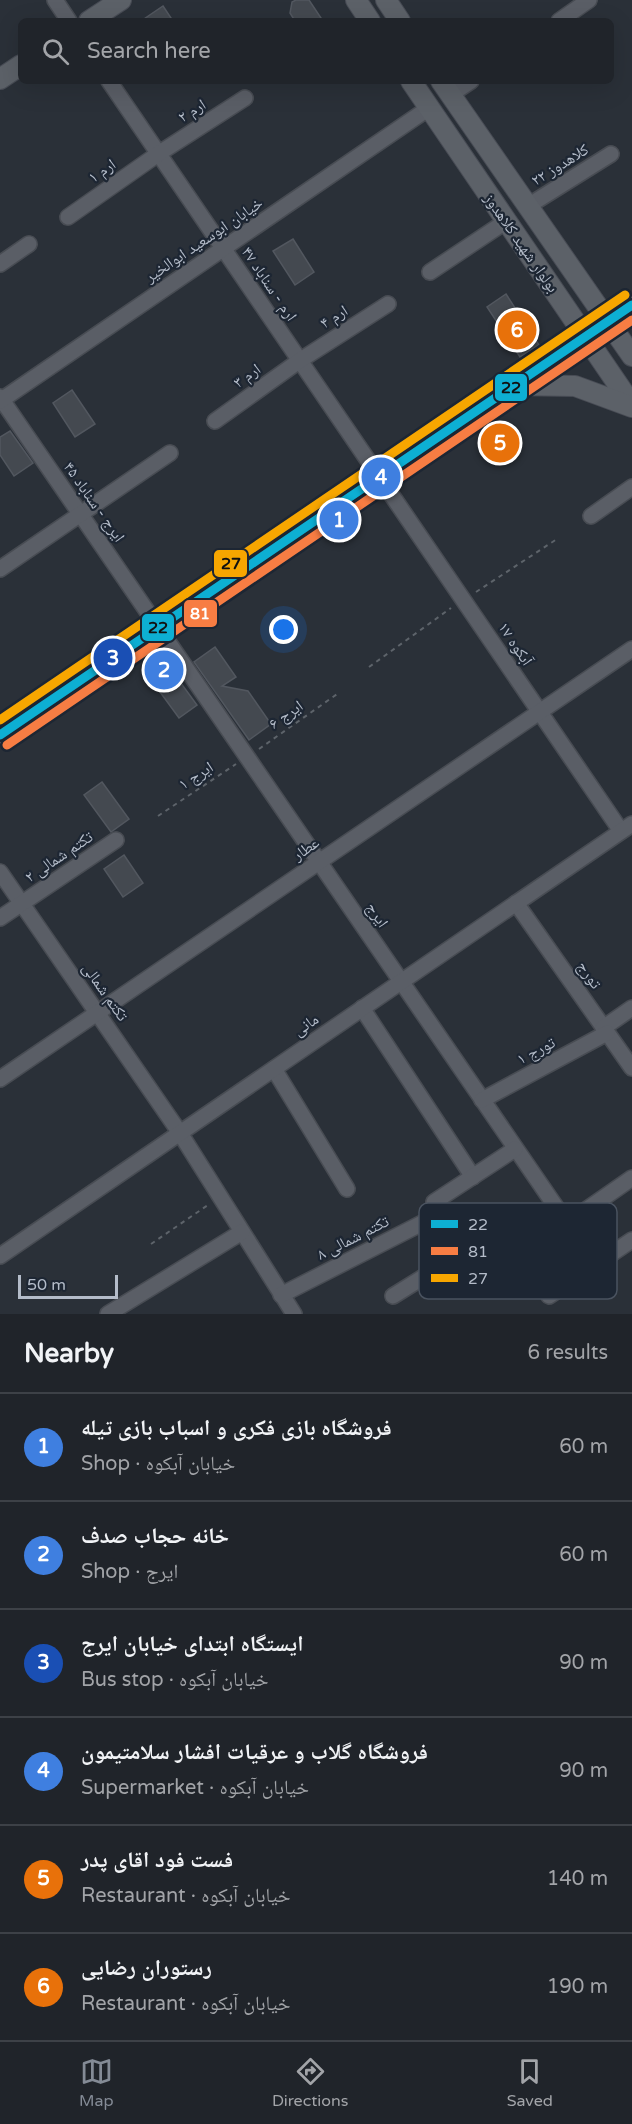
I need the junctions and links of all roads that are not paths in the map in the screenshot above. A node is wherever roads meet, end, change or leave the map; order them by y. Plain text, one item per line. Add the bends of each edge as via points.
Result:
1 (55, 0) edge
2 (121, 0) edge
3 (386, 0) edge
4 (590, 0) edge
5 (67, 18) edge
6 (94, 18) edge
7 (398, 18) edge
8 (563, 18) edge
9 (18, 67) edge
10 (0, 79) edge
11 (111, 84) edge
12 (413, 84) edge
13 (446, 88) edge
14 (245, 98) dead end
15 (429, 108) junction
16 (158, 154) junction
17 (611, 154) dead end
18 (528, 206) junction
19 (68, 217) dead end
20 (505, 222) junction
21 (29, 244) dead end
22 (223, 249) junction
23 (0, 264) edge
24 (430, 272) dead end
25 (388, 304) dead end
26 (632, 305) edge
27 (609, 321) junction
28 (586, 336) junction
29 (632, 356) edge
30 (299, 361) junction
31 (513, 385) junction
32 (1, 400) edge
33 (632, 406) edge
34 (215, 421) dead end
35 (170, 453) dead end
36 (379, 477) junction
37 (632, 487) edge
38 (81, 515) junction
39 (591, 516) dead end
40 (0, 569) edge
41 (158, 627) junction
42 (632, 649) edge
43 (539, 712) junction
44 (0, 735) edge
45 (627, 827) edge
46 (116, 840) dead end
47 (318, 862) junction
48 (0, 872) edge
49 (22, 903) junction
50 (516, 903) junction
51 (0, 918) edge
52 (400, 982) junction
53 (362, 1008) junction
54 (632, 1008) edge
55 (97, 1013) junction
56 (605, 1030) junction
57 (632, 1068) edge
58 (274, 1069) junction
59 (0, 1079) edge
60 (482, 1100) junction
61 (180, 1133) junction
62 (515, 1149) junction
63 (473, 1177) junction
64 (632, 1178) edge
65 (347, 1190) dead end
66 (434, 1203) edge
67 (553, 1203) edge
68 (596, 1203) edge
69 (419, 1225) edge
70 (242, 1232) junction
71 (632, 1240) edge
72 (617, 1250) edge
73 (0, 1256) edge
74 (419, 1280) edge
75 (281, 1294) junction
76 (393, 1296) dead end
77 (108, 1314) edge
78 (294, 1314) edge

1 - 5 street
2 - 6 main road
3 - 7 main road
4 - 8 street
9 - 10 main road
11 - 16 street, ارم - سناباد ۴۷
12 - 15 main road, بولوار شهید کلاهدوز
13 - 18 main road, بولوار شهید کلاهدوز
14 - 16 street, ارم ۲
15 - 20 main road, بولوار شهید کلاهدوز
15 - 22 street, خیابان ابوسعید ابوالخیر
16 - 19 street, ارم ۱
16 - 22 street, ارم - سناباد ۴۷
17 - 18 street, کلاهدوز ۲۲
18 - 27 main road, بولوار شهید کلاهدوز
20 - 24 street
20 - 28 main road, بولوار شهید کلاهدوز
21 - 23 street
22 - 30 street, ارم - سناباد ۴۷
22 - 32 street, خیابان ابوسعید ابوالخیر
25 - 30 street, ارم ۴
26 - 27 main road
27 - 28 main road
27 - 29 main road, بولوار شهید کلاهدوز
28 - 31 main road
28 - 33 main road, بولوار شهید کلاهدوز
30 - 34 street, ارم ۳
30 - 36 street, ارم - سناباد ۴۷
31 - 33 main road via 575,386
31 - 36 main road
32 - 38 street, ایرج - سناباد ۴۵
35 - 38 street
36 - 41 main road
36 - 43 street, آبکوه ۱۷
37 - 39 street
38 - 40 street
38 - 41 street, ایرج - سناباد ۴۵
41 - 44 main road
41 - 47 street, ایرج
42 - 43 street, عطار
43 - 45 street, آبکوه ۱۷
43 - 47 street, عطار
45 - 50 street, مانی
46 - 49 street, تکتم شمالی ۲
47 - 52 street, ایرج
47 - 55 street, عطار
48 - 49 street, تکتم شمالی
49 - 51 street, تکتم شمالی ۲
49 - 55 street, تکتم شمالی
50 - 52 street, مانی
50 - 56 street, تورج
52 - 53 street, مانی
52 - 60 street, ایرج
53 - 58 street, مانی
53 - 63 street
54 - 56 street, تورج ۱
55 - 59 street, عطار
55 - 61 street, تکتم شمالی
56 - 57 street, تورج
56 - 60 street, تورج ۱
58 - 61 street, مانی
58 - 65 street
60 - 62 street, ایرج
61 - 70 street, تکتم شمالی
61 - 73 street, مانی
62 - 63 street
62 - 67 street, ایرج
63 - 66 street
64 - 68 street
69 - 75 street, تکتم شمالی ۸
70 - 75 street, تکتم شمالی
70 - 77 street
71 - 72 street
74 - 76 street
75 - 78 street, تکتم شمالی

